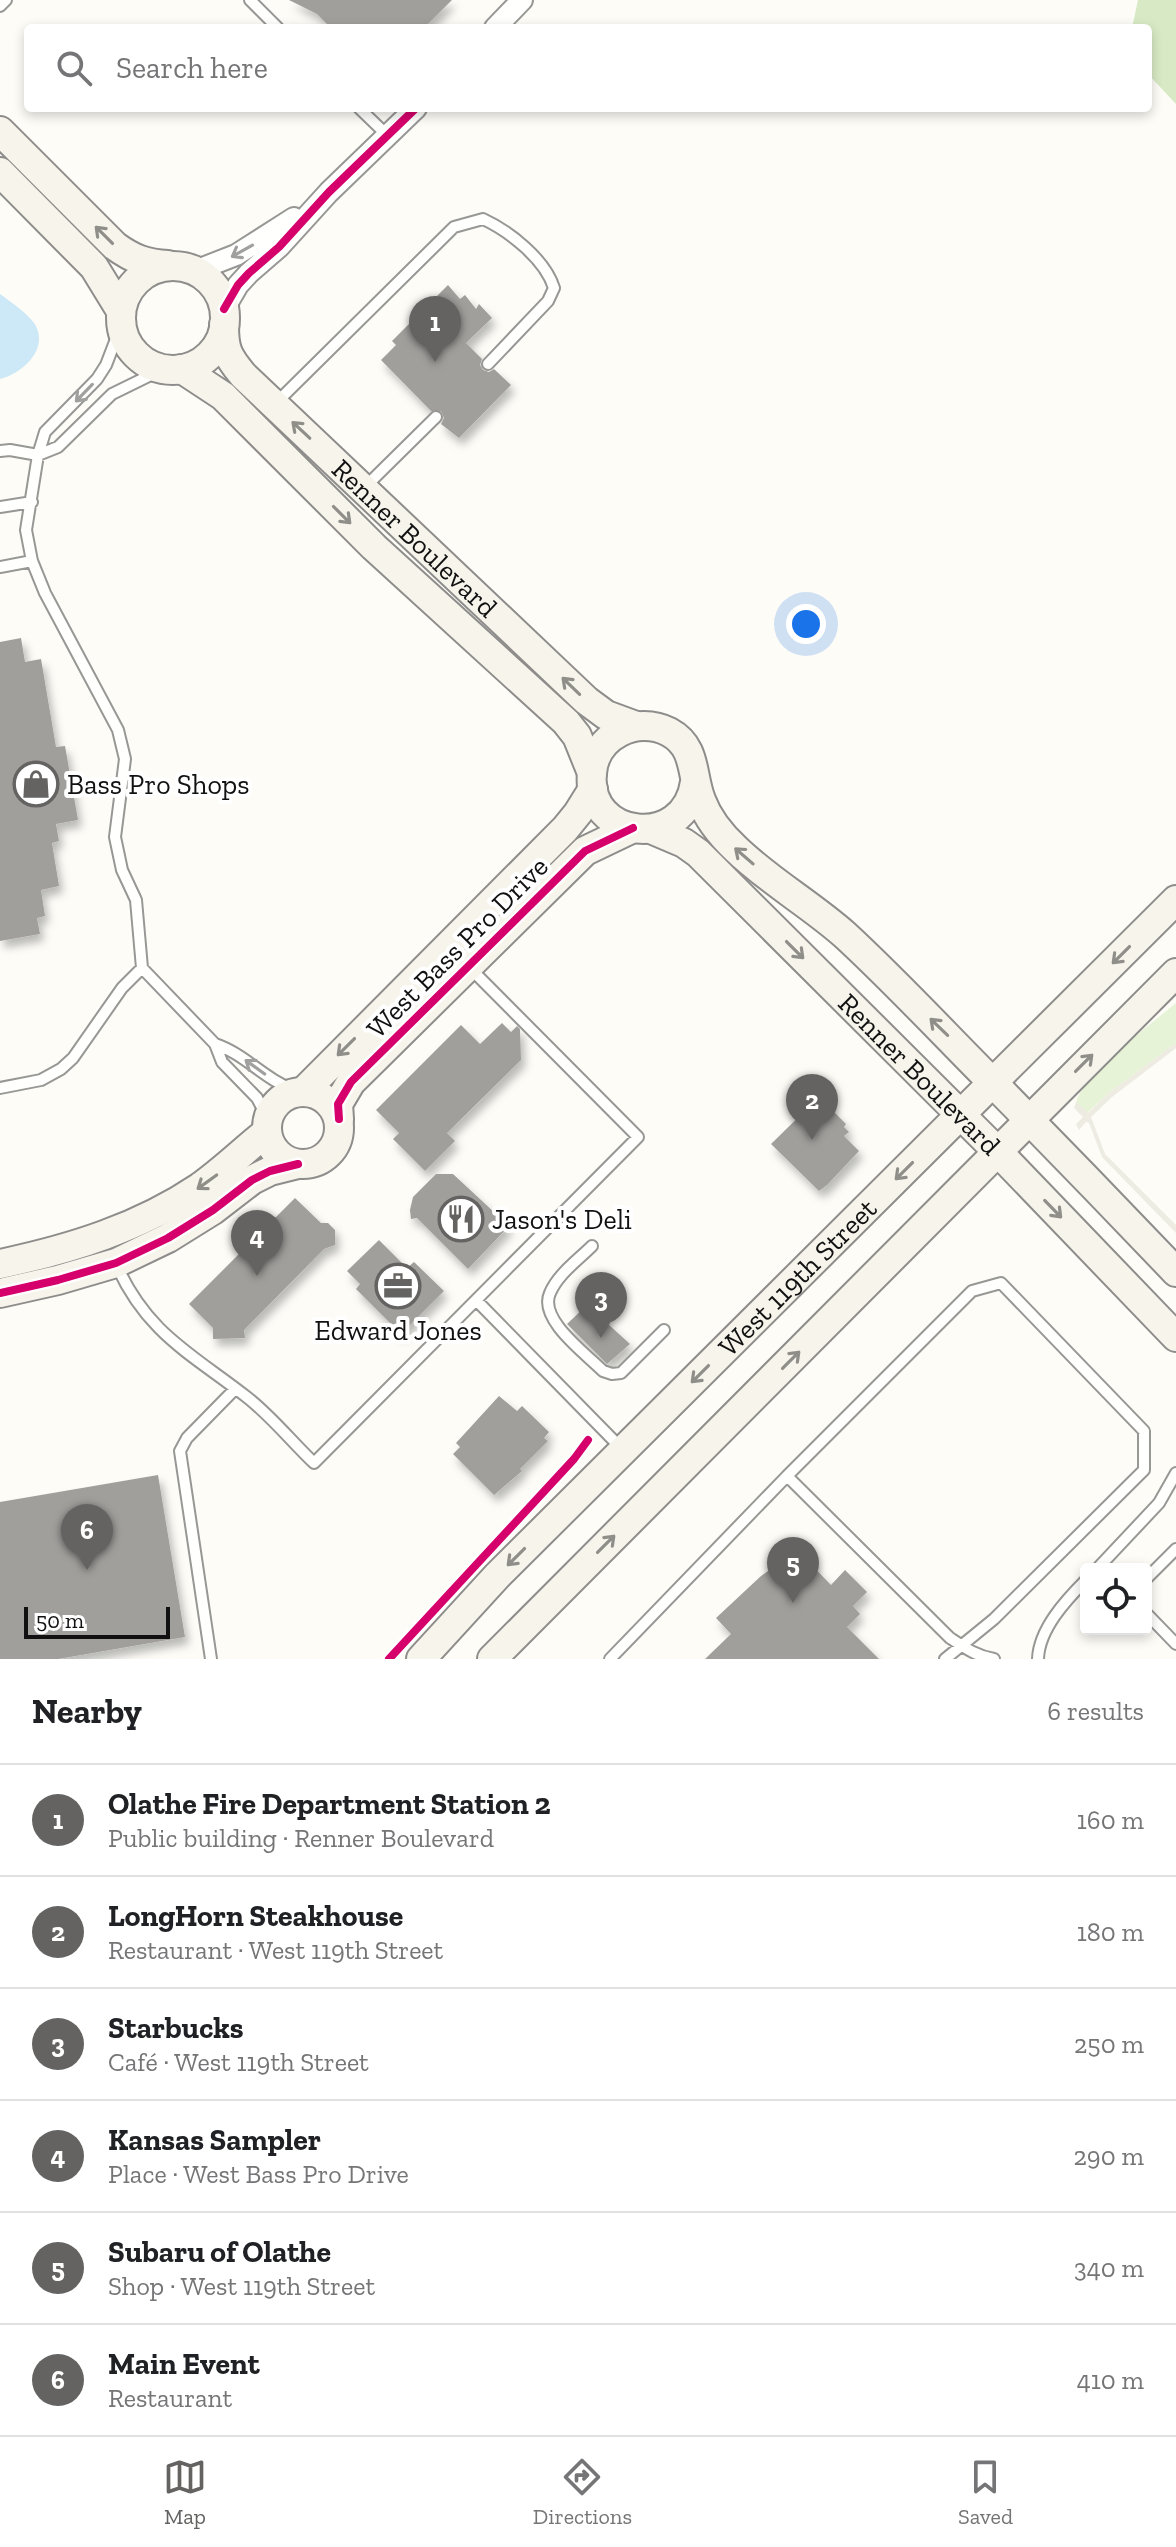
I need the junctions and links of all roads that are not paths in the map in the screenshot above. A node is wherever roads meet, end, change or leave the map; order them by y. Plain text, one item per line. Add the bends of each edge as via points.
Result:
1 (6, 0) edge
2 (250, 0) edge
3 (522, 0) edge
4 (0, 6) edge
5 (274, 24) edge
6 (499, 24) edge
7 (363, 112) edge
8 (412, 112) edge
9 (0, 131) edge
10 (388, 136) junction
11 (0, 172) edge
12 (329, 192) junction
13 (184, 268) junction
14 (224, 317) junction
15 (121, 318) junction
16 (488, 364) dead end
17 (172, 369) junction
18 (274, 405) junction
19 (436, 417) dead end
20 (0, 451) edge
21 (38, 455) junction
22 (364, 488) junction
23 (32, 502) junction
24 (0, 507) edge
25 (32, 561) junction
26 (0, 567) edge
27 (636, 726) junction
28 (592, 781) junction
29 (695, 782) junction
30 (642, 829) junction
31 (1176, 900) edge
32 (468, 966) junction
33 (142, 968) junction
34 (1176, 973) edge
35 (215, 1044) junction
36 (993, 1083) junction
37 (0, 1088) edge
38 (300, 1091) junction
39 (960, 1116) junction
40 (339, 1119) junction
41 (1031, 1120) junction
42 (267, 1126) junction
43 (999, 1153) junction
44 (298, 1164) junction
45 (103, 1237) junction
46 (592, 1246) dead end
47 (116, 1263) junction
48 (0, 1264) edge
49 (1176, 1272) edge
50 (0, 1293) edge
51 (477, 1301) junction
52 (664, 1330) dead end
53 (1176, 1337) edge
54 (235, 1389) junction
55 (623, 1451) junction
56 (1176, 1473) edge
57 (787, 1476) junction
58 (1176, 1549) edge
59 (1103, 1563) edge
60 (1152, 1573) edge
61 (1080, 1586) edge
62 (1152, 1619) edge
63 (1176, 1644) edge
64 (960, 1645) junction
65 (211, 1659) edge
66 (421, 1659) edge
67 (492, 1659) edge
68 (610, 1659) edge
69 (945, 1659) edge
70 (994, 1659) edge
71 (1038, 1659) edge

1 - 4 lane
2 - 5 lane
3 - 6 street
7 - 10 lane
8 - 10 street
13 -> 9 main road via 147,264 115,246
10 - 12 street
11 - 15 main road via 94,267
12 -> 13 street via 236,255
12 - 14 street via 238,285
13 - 14 main road via 214,287
13 - 15 main road via 144,274 125,297
14 - 17 main road via 220,340 210,354
14 - 18 main road, Renner Boulevard via 224,346 232,362
15 - 17 main road via 135,354 148,364
15 -> 21 lane via 106,365 45,432
16 - 18 lane via 554,288 550,275 507,230 483,219 454,227
17 - 21 lane via 112,394 58,447
17 -> 28 main road, Renner Boulevard via 223,396 374,547 566,722 577,736
22 -> 18 main road, Renner Boulevard
19 - 22 lane
20 - 21 lane
21 - 23 lane
27 -> 22 main road, Renner Boulevard via 587,701
23 - 24 lane
23 - 25 lane via 26,530
25 - 26 lane
25 - 33 lane via 118,730 125,759 115,837 136,900
27 - 28 main road via 606,742 596,756
27 - 29 main road via 655,727 680,740 690,755
28 - 30 main road via 607,815
28 -> 38 main road, West Bass Pro Drive via 565,829
29 - 30 main road via 681,813 668,824
36 -> 29 main road, Renner Boulevard via 845,935 736,849 710,818
30 - 32 main road, West Bass Pro Drive via 585,851
30 -> 39 main road, Renner Boulevard via 698,853
31 -> 36 main road, West 119th Street
32 - 40 main road, West Bass Pro Drive via 351,1082 338,1104
32 - 51 lane via 638,1137
33 - 35 lane
33 - 37 lane via 61,1069 41,1080
41 -> 34 main road, West 119th Street
38 -> 35 lane via 280,1086 233,1050
35 - 42 lane via 222,1062 257,1098
36 - 39 main road, West 119th Street
36 - 41 main road, Renner Boulevard
38 - 40 main road via 326,1099
38 - 42 main road via 281,1099
39 - 43 main road, Renner Boulevard
39 -> 55 main road, West 119th Street
40 - 44 main road via 337,1142 330,1152
41 - 43 main road, West 119th Street
41 - 49 main road, Renner Boulevard
42 - 44 main road via 277,1154
42 -> 45 main road via 236,1160 199,1188
43 -> 53 main road, Renner Boulevard
67 -> 43 main road, West 119th Street
44 - 47 main road via 252,1180 168,1238
45 - 47 lane
45 - 48 main road
46 - 52 lane via 551,1291 547,1303 553,1321 612,1374 621,1373
47 - 50 main road
47 - 54 lane via 131,1294 160,1331
51 - 54 lane via 314,1463
51 - 55 lane
54 - 65 lane via 180,1451
55 -> 66 main road, West 119th Street
56 - 59 lane via 1159,1503
57 - 64 lane
57 - 64 lane via 972,1291 1001,1283 1144,1431 1144,1470 994,1619
57 - 68 lane
58 - 60 lane
61 - 71 lane via 1064,1602
62 - 63 lane
64 - 69 lane
64 - 70 lane via 978,1657

